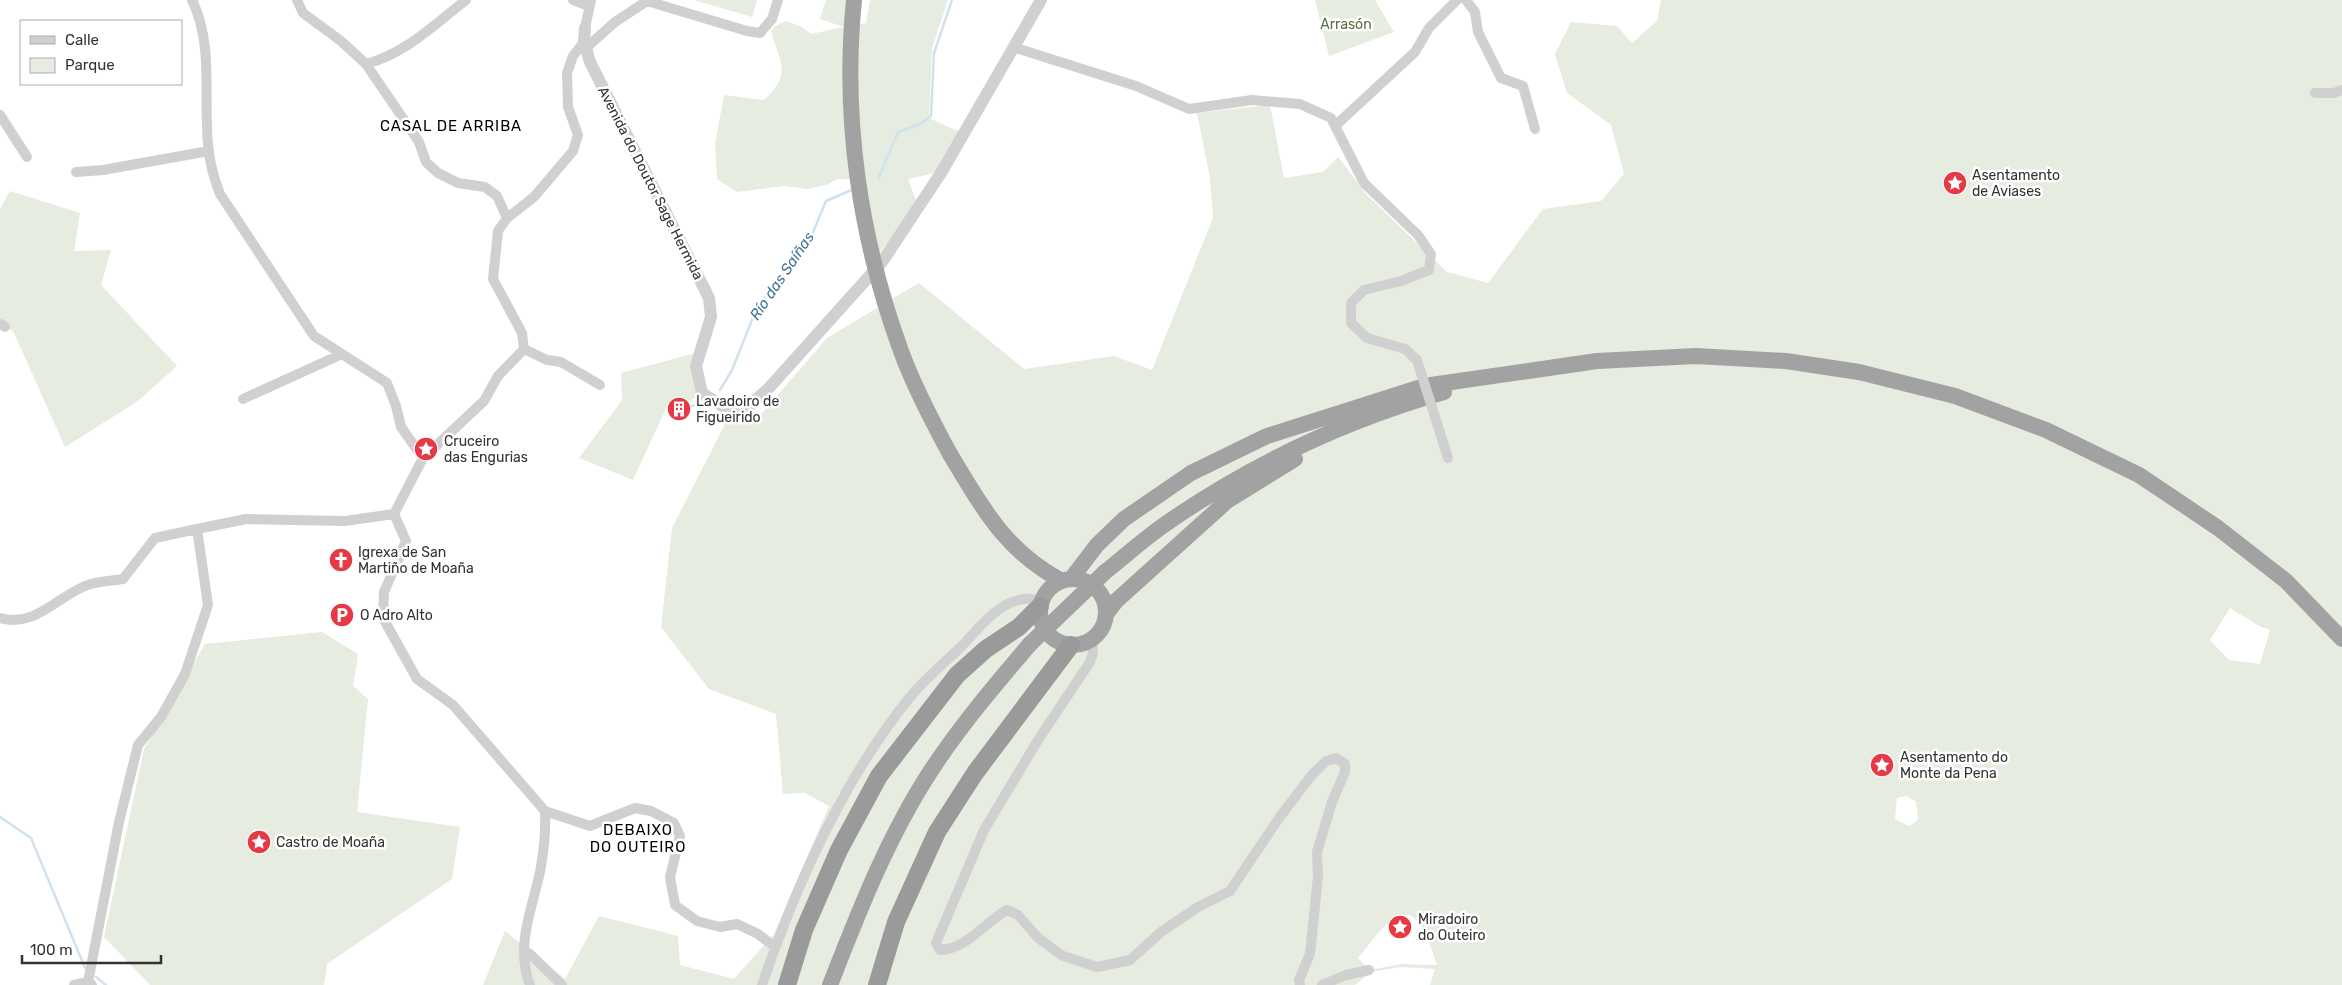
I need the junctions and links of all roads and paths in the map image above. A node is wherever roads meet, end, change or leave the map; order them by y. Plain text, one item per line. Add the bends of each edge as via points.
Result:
1 (192, 0) edge
2 (297, 0) edge
3 (466, 0) edge
4 (572, 0) edge
5 (778, 0) edge
6 (854, 0) edge
7 (1041, 0) edge
8 (1457, 0) edge
9 (1466, 0) edge
10 (590, 3) edge
11 (585, 28) joint
12 (585, 45) junction
13 (1013, 47) junction
14 (366, 64) junction
15 (2342, 90) edge
16 (2315, 93) dead end
17 (0, 114) edge
18 (1335, 126) junction
19 (1535, 129) dead end
20 (209, 151) junction
21 (27, 156) dead end
22 (76, 172) dead end
23 (506, 218) junction
24 (524, 349) junction
25 (342, 354) junction
26 (1503, 375) junction
27 (600, 385) dead end
28 (1424, 398) junction
29 (243, 399) dead end
30 (423, 458) junction
31 (1448, 458) dead end
32 (394, 514) junction
33 (197, 529) junction
34 (1027, 560) junction
35 (1067, 580) junction
36 (1042, 600) junction
37 (1106, 614) junction
38 (0, 618) edge
39 (2342, 638) edge
40 (1092, 639) junction
41 (1071, 645) junction
42 (546, 810) junction
43 (775, 947) junction
44 (524, 952) junction
45 (1369, 970) dead end
46 (90, 984) edge
47 (74, 985) edge
48 (530, 985) edge
49 (562, 985) edge
50 (762, 985) edge
51 (787, 985) edge
52 (830, 985) edge
53 (877, 985) edge
54 (1300, 985) edge
55 (1322, 985) edge

1 - 20 street via 199,15 207,73
2 - 14 street via 303,14
3 - 14 street via 435,28 385,59
4 - 10 street
5 - 12 street via 772,20 760,33 747,32 647,1
6 - 34 highway, bridge via 850,57 854,156 871,251 902,353 950,454 994,525
7 - 13 street
8 - 18 street via 1429,28 1415,52
9 - 19 street via 1501,78 1523,86
10 - 11 street, Avenida do Doutor Sage Hermida
11 - 12 street, Avenida do Doutor Sage Hermida
12 - 13 street, Avenida do Doutor Sage Hermida via 590,62 709,298 711,317 696,366 702,393 722,406 749,406 768,389 882,262 941,174
12 - 23 street via 572,56 567,73 568,107 578,135 573,151 534,197
13 - 18 street via 1136,86 1189,110 1252,100 1300,104 1330,118
14 - 23 street via 419,142 426,162 458,183 485,187 497,196
15 - 16 street
17 - 21 street
18 - 31 street, bridge via 1364,183 1418,235 1431,254 1428,270 1364,290 1352,303 1350,323 1367,338 1405,348 1417,360
20 - 22 street
20 - 25 street via 212,172 224,200 314,336
23 - 24 street via 498,231 493,279 522,333
24 - 27 street via 547,360 561,362
24 - 30 street via 498,376 484,401
25 - 29 street
25 - 30 street via 387,383 401,427
26 - 28 highway
26 - 35 highway via 1424,386 1267,436 1191,473 1124,519
26 - 39 highway via 1597,361 1714,357 1786,361 1850,370 1955,396 2046,430 2139,475 2218,528 2286,581
28 - 37 highway via 1300,456 1227,501 1116,601
28 - 52 highway, bridge via 1365,416 1233,480 1163,525 1105,572 1030,644 975,709 931,770 868,887
30 - 32 street
32 - 33 street via 345,521 246,520
32 - 42 street via 406,541 384,592 380,618 417,679 453,705
33 - 38 street via 155,538 123,579 86,585 44,611 14,622
33 - 46 street via 208,605 185,674 160,717 138,745 119,822
34 - 35 highway
34 - 36 highway via 1039,577
35 - 36 highway
35 - 37 highway via 1089,583 1096,589
36 - 41 highway via 1040,617 1050,636
36 - 43 street via 1024,598 1004,606 911,696 866,757 831,820
36 - 51 highway via 1019,627 986,649 957,675 880,776 839,850 808,921
37 - 40 highway via 1104,623
40 - 41 highway
40 - 54 street via 1090,662 984,830 936,943 940,950 948,950 979,932 1007,910 1018,915 1038,938 1062,956 1097,967 1130,960 1168,927 1230,891 1311,776 1326,761 1336,758 1345,764 1345,772 1317,852 1318,876 1310,954
41 - 53 highway via 975,773 936,832 896,922
42 - 43 street via 590,826 635,808 652,811 674,823 680,836 670,877 675,905 697,921 720,927 737,924
42 - 44 street via 546,840 524,935
43 - 50 street
44 - 48 street
44 - 49 street
45 - 55 street
46 - 47 street

